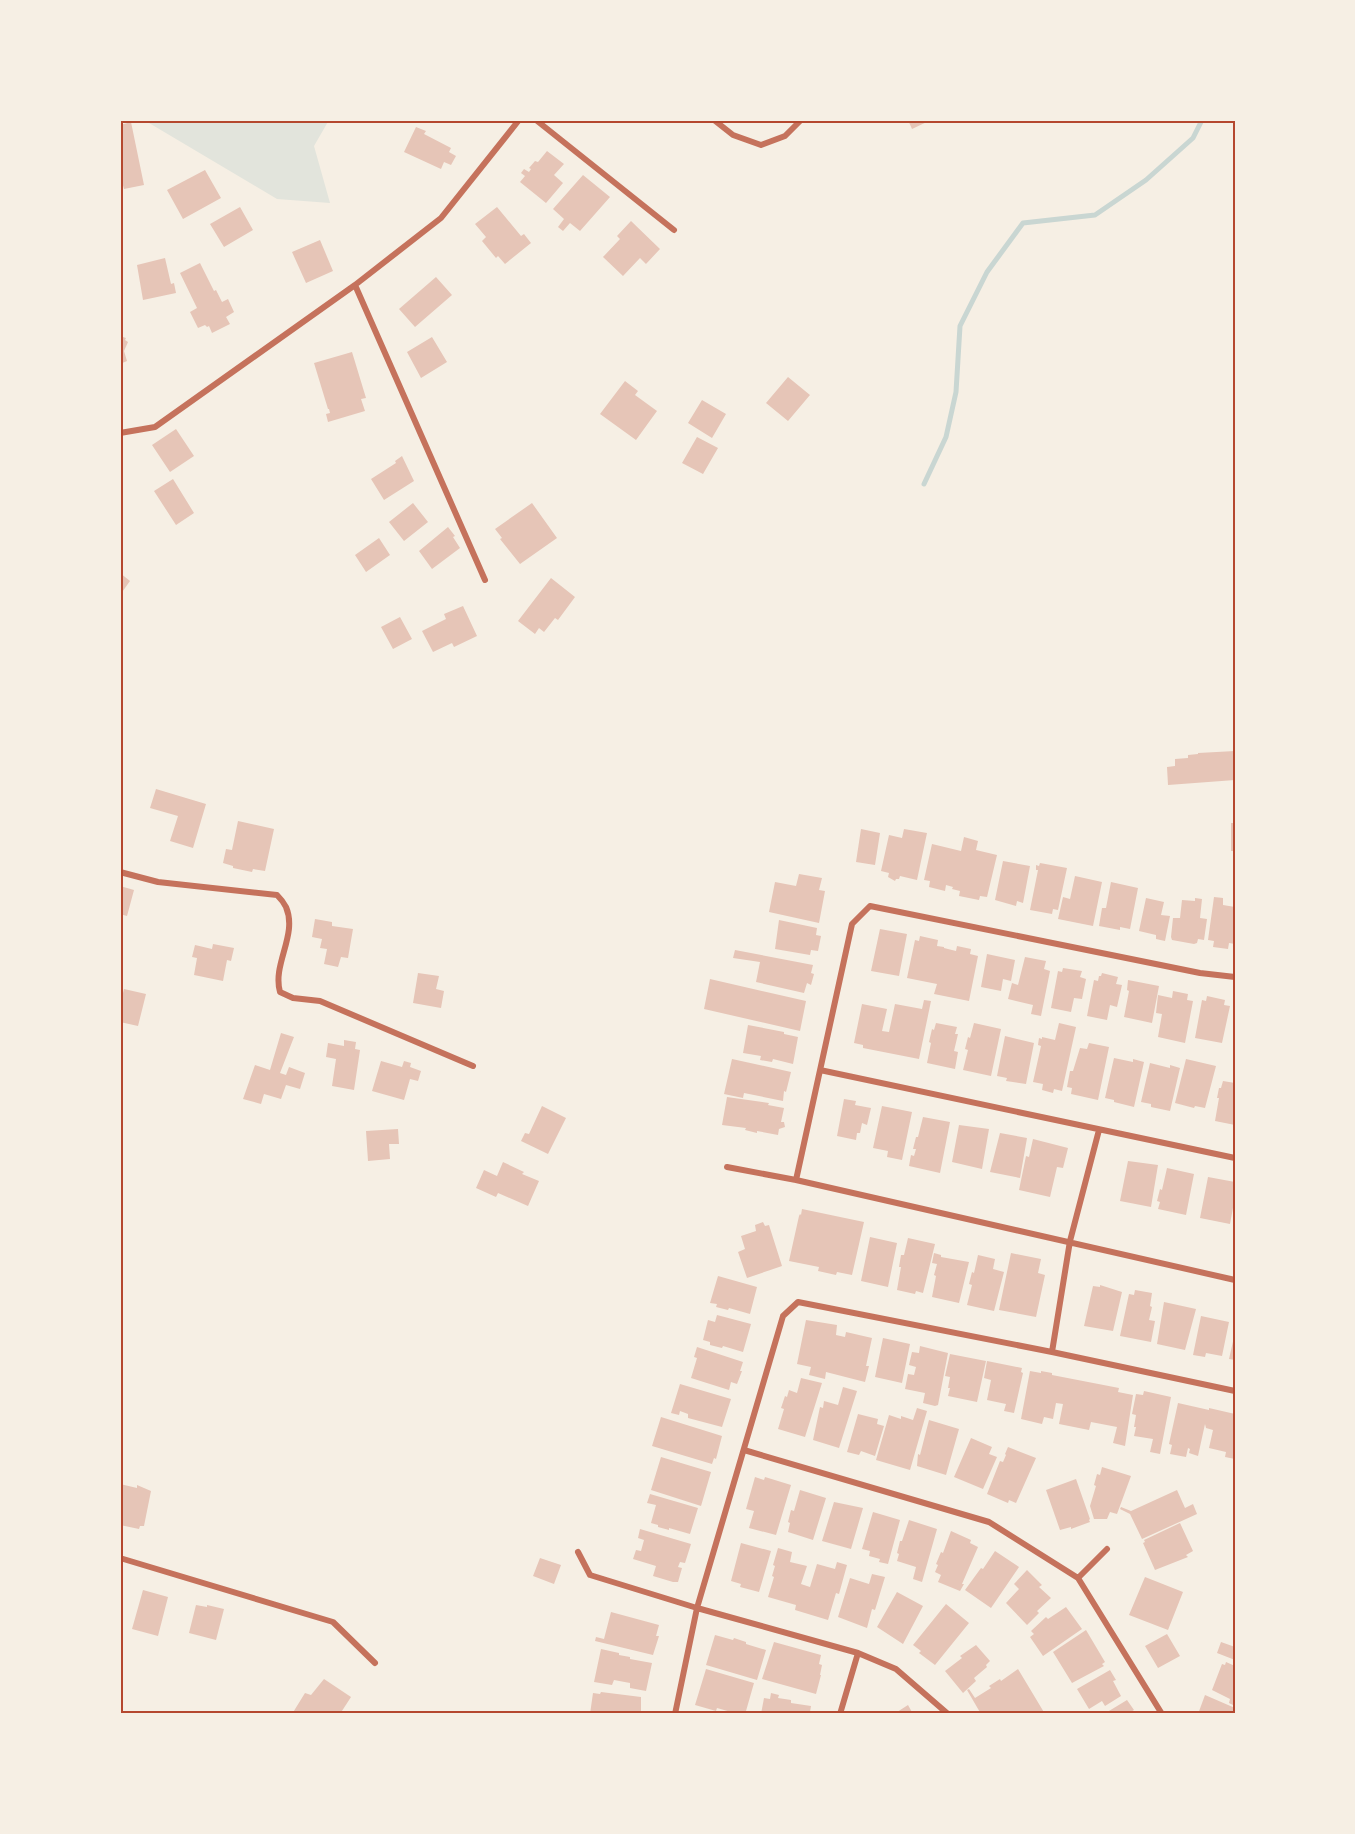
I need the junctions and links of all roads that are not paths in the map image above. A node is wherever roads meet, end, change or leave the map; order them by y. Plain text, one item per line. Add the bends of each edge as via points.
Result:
1 (519, 120) edge
2 (536, 120) edge
3 (714, 120) edge
4 (801, 120) edge
5 (674, 230) dead end
6 (356, 285) junction
7 (120, 433) edge
8 (485, 580) dead end
9 (120, 872) edge
10 (1235, 977) edge
11 (473, 1066) dead end
12 (820, 1070) junction
13 (1099, 1130) junction
14 (1235, 1158) edge
15 (727, 1167) dead end
16 (796, 1180) junction
17 (1070, 1241) junction
18 (1235, 1280) edge
19 (1052, 1352) junction
20 (1235, 1391) edge
21 (744, 1450) junction
22 (1107, 1549) dead end
23 (578, 1552) dead end
24 (120, 1558) edge
25 (1078, 1578) junction
26 (697, 1608) junction
27 (858, 1653) junction
28 (375, 1663) dead end
29 (675, 1714) edge
30 (840, 1714) edge
31 (948, 1714) edge
32 (1162, 1714) edge

1 - 6 street via 441,218
2 - 5 street
3 - 4 street via 733,135 761,145 785,136
6 - 7 street via 155,427
6 - 8 street
9 - 11 street via 158,882 277,895 286,906 290,925 277,981 280,992 320,1001
10 - 12 street via 870,906 852,924
12 - 13 street
12 - 16 street
13 - 14 street
13 - 17 street
15 - 16 street
16 - 17 street
17 - 18 street
17 - 19 street
19 - 20 street
19 - 21 street via 798,1302 783,1316
21 - 25 street via 989,1522
21 - 26 street
22 - 25 street
23 - 26 street via 590,1575
24 - 28 street via 333,1622
25 - 32 street
26 - 27 street
26 - 29 street
27 - 30 street
27 - 31 street via 896,1669

